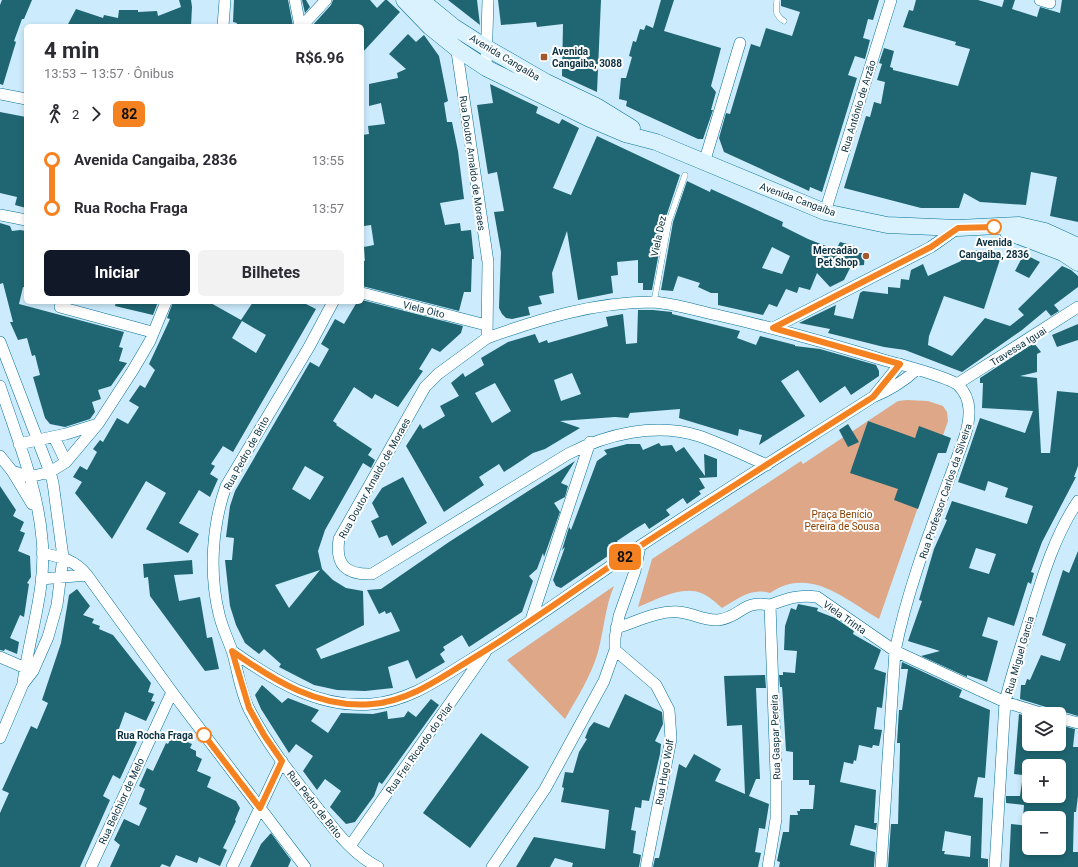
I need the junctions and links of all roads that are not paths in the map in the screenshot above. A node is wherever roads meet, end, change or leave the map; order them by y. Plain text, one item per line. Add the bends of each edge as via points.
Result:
1 (225, 0) edge
2 (295, 0) edge
3 (326, 0) edge
4 (404, 0) edge
5 (421, 0) edge
6 (488, 0) edge
7 (777, 0) edge
8 (892, 0) edge
9 (784, 21) dead end
10 (223, 24) edge
11 (301, 24) edge
12 (303, 24) edge
13 (454, 27) junction
14 (740, 43) dead end
15 (456, 48) junction
16 (487, 48) junction
17 (486, 68) junction
18 (0, 94) edge
19 (24, 100) edge
20 (656, 142) junction
21 (704, 162) junction
22 (685, 174) dead end
23 (825, 212) junction
24 (0, 215) edge
25 (24, 220) edge
26 (995, 227) junction
27 (958, 228) junction
28 (1078, 246) edge
29 (1078, 263) edge
30 (364, 294) edge
31 (654, 302) junction
32 (165, 304) edge
33 (332, 304) edge
34 (60, 307) dead end
35 (1078, 307) edge
36 (486, 325) junction
37 (773, 328) junction
38 (152, 332) junction
39 (487, 338) junction
40 (0, 342) edge
41 (900, 364) junction
42 (916, 370) junction
43 (957, 384) junction
44 (0, 386) edge
45 (873, 397) junction
46 (98, 424) junction
47 (54, 437) junction
48 (38, 440) junction
49 (590, 442) junction
50 (19, 444) junction
51 (0, 456) edge
52 (66, 462) junction
53 (767, 465) junction
54 (12, 471) junction
55 (50, 472) junction
56 (29, 477) junction
57 (1078, 501) edge
58 (38, 513) junction
59 (640, 546) junction
60 (42, 553) junction
61 (63, 557) junction
62 (87, 575) junction
63 (61, 577) junction
64 (41, 579) junction
65 (770, 606) junction
66 (532, 620) junction
67 (616, 628) junction
68 (488, 649) junction
69 (615, 650) junction
70 (232, 651) junction
71 (894, 651) junction
72 (0, 657) edge
73 (29, 670) junction
74 (172, 692) junction
75 (1005, 702) junction
76 (1022, 707) edge
77 (1066, 720) edge
78 (1078, 724) edge
79 (0, 738) edge
80 (282, 761) junction
81 (260, 808) junction
82 (350, 846) junction
83 (90, 867) edge
84 (232, 867) edge
85 (305, 867) edge
86 (378, 867) edge
87 (492, 867) edge
88 (646, 867) edge
89 (768, 867) edge
90 (881, 867) edge
91 (995, 867) edge

1 - 10 street
2 - 11 street
3 - 12 street
4 - 15 main road, Avenida Cangaíba via 430,27
5 - 13 main road, Avenida Cangaíba
6 - 16 street
7 - 9 lane via 777,16
8 - 23 street, Rua Antônio de Arzão
13 - 15 street, Rua Doutor Arnaldo de Moraes
13 - 16 main road, Avenida Cangaíba
14 - 21 street
15 - 17 main road, Avenida Cangaíba
15 - 36 street, Rua Doutor Arnaldo de Moraes via 488,262
16 - 17 street
16 - 20 main road, Avenida Cangaíba via 546,82 598,107
17 - 20 main road, Avenida Cangaíba via 592,120 625,134
18 - 19 street
20 - 21 main road, Avenida Cangaíba
21 - 23 main road, Avenida Cangaíba
22 - 31 lane, Viela Dez via 669,221
23 - 27 main road, Avenida Cangaíba via 887,225
24 - 25 street
26 - 27 main road, Avenida Cangaíba
26 - 28 main road, Avenida Cangaíba via 1019,225 1045,231
26 - 29 main road, Avenida Cangaíba via 1063,253
27 - 37 street via 931,247
30 - 36 street, Viela Oito
31 - 37 street
31 - 39 street via 609,305 541,319
32 - 38 street
33 - 70 street, Rua Pedro de Brito via 309,347 238,463 218,508 214,575 219,614
34 - 38 street
35 - 43 street, Travessa Iguai
36 - 39 street, Rua Doutor Arnaldo de Moraes
37 - 41 street
38 - 46 street via 134,370
39 - 49 street, Rua Doutor Arnaldo de Moraes via 438,374 425,387 339,539 341,563 348,571 359,575 372,574
40 - 48 street
41 - 42 street
41 - 45 street
42 - 43 street
42 - 45 street via 903,382
43 - 71 street, Rua Professor Carlos da Silveira via 965,393 970,420 917,570
44 - 50 street
45 - 53 street
46 - 47 street
46 - 52 street
47 - 48 street
47 - 52 street
48 - 50 street
48 - 55 street
49 - 53 street, Rua Doutor Arnaldo de Moraes via 621,433 666,431 698,436
49 - 66 street
50 - 56 street
51 - 54 street
52 - 55 street
53 - 59 street
54 - 56 street
54 - 58 street
55 - 56 street
55 - 61 street
56 - 58 street
57 - 75 street, Rua Miguel Garcia via 1066,519 1044,570
58 - 60 street
59 - 66 street
59 - 67 street
60 - 61 street
60 - 64 street
61 - 62 street
61 - 63 street
62 - 63 street
62 - 74 street
63 - 64 street
63 - 73 street via 50,630
64 - 73 street
65 - 67 street via 755,604 725,619 716,620 670,612
65 - 71 street, Viela Trinta via 793,597 817,597
65 - 89 street, Rua Gaspar Pereira via 776,819
66 - 68 street
67 - 69 street
68 - 70 street via 399,700 372,704 346,704 317,698 256,669
68 - 82 street, Rua Frei Ricardo do Pilar
69 - 87 street via 604,681 545,789
69 - 88 street, Rua Hugo Wolf via 656,686 669,710 671,739
70 - 80 street, Rua Pedro de Brito via 249,708
71 - 75 street, Viela Trinta
71 - 90 street, Rua Professor Carlos da Silveira
72 - 73 street
73 - 79 street
74 - 81 street
74 - 83 street, Rua Belchior de Melo
75 - 76 street, Viela Trinta
75 - 91 street, Rua Miguel Garcia
77 - 78 street
80 - 81 street
80 - 82 street, Rua Pedro de Brito
81 - 84 street
81 - 85 street
82 - 86 street, Rua Pedro de Brito

